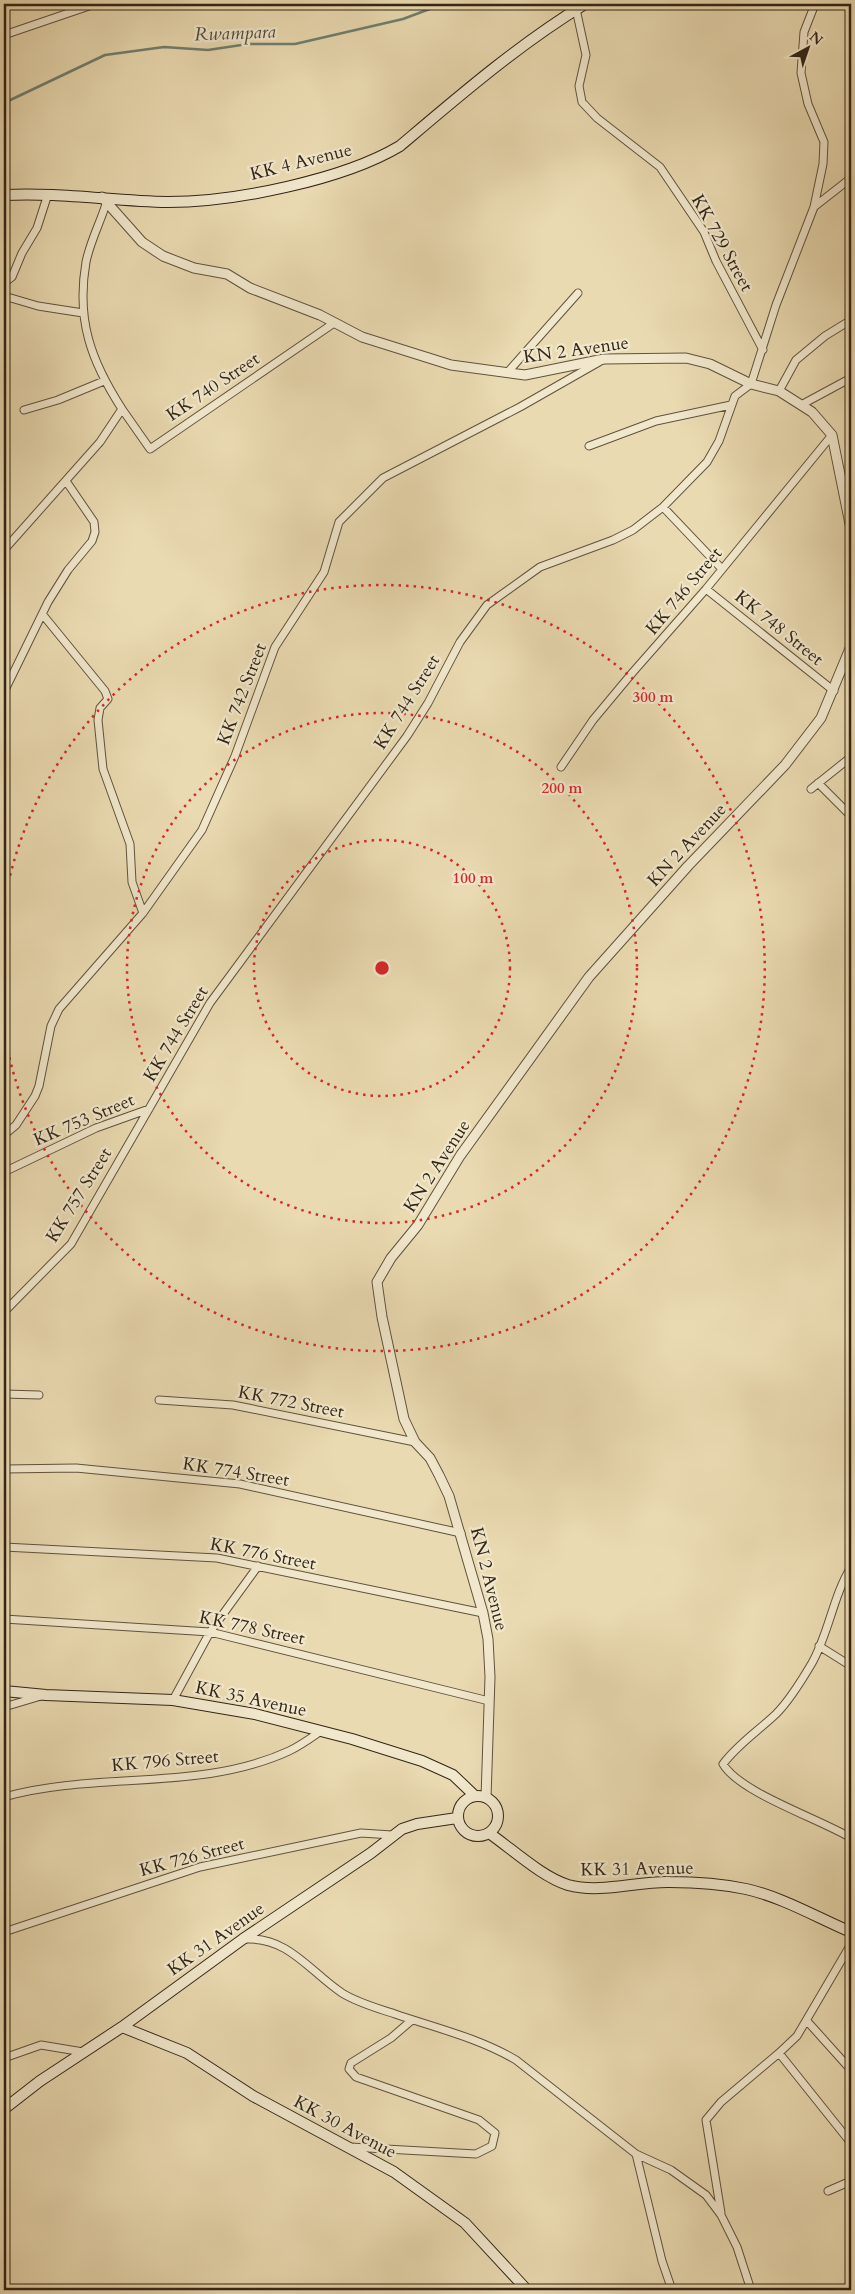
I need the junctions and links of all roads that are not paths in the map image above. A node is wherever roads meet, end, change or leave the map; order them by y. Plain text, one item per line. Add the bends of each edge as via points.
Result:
1 (94, 4) edge
2 (815, 4) edge
3 (580, 7) edge
4 (4, 35) edge
5 (851, 178) edge
6 (48, 194) junction
7 (4, 195) edge
8 (104, 200) junction
9 (814, 207) junction
10 (4, 283) edge
11 (578, 293) dead end
12 (4, 296) edge
13 (82, 313) junction
14 (851, 320) edge
15 (334, 323) junction
16 (763, 350) junction
17 (604, 359) junction
18 (507, 374) junction
19 (851, 378) edge
20 (104, 381) junction
21 (751, 384) junction
22 (779, 391) junction
23 (731, 405) junction
24 (801, 405) junction
25 (122, 409) junction
26 (24, 410) dead end
27 (832, 435) junction
28 (589, 446) dead end
29 (66, 481) junction
30 (662, 507) junction
31 (851, 529) edge
32 (4, 550) edge
33 (722, 568) junction
34 (706, 589) junction
35 (43, 615) junction
36 (851, 646) edge
37 (834, 691) junction
38 (4, 692) edge
39 (851, 757) edge
40 (561, 767) dead end
41 (818, 783) junction
42 (811, 789) dead end
43 (851, 816) edge
44 (143, 913) junction
45 (149, 1109) junction
46 (4, 1134) edge
47 (4, 1172) edge
48 (4, 1312) edge
49 (4, 1394) edge
50 (38, 1396) dead end
51 (159, 1400) dead end
52 (416, 1442) junction
53 (4, 1469) edge
54 (461, 1533) junction
55 (4, 1547) edge
56 (258, 1566) junction
57 (851, 1567) edge
58 (484, 1613) junction
59 (4, 1619) edge
60 (210, 1632) junction
61 (819, 1646) junction
62 (851, 1666) edge
63 (4, 1691) edge
64 (46, 1695) junction
65 (173, 1700) junction
66 (489, 1702) junction
67 (4, 1707) edge
68 (321, 1731) junction
69 (4, 1797) edge
70 (481, 1797) junction
71 (458, 1818) junction
72 (490, 1833) junction
73 (392, 1835) junction
74 (851, 1838) edge
75 (4, 1932) edge
76 (851, 1932) edge
77 (242, 1939) junction
78 (851, 1944) edge
79 (412, 2020) junction
80 (807, 2021) junction
81 (122, 2027) junction
82 (83, 2052) junction
83 (779, 2053) junction
84 (4, 2058) edge
85 (851, 2070) edge
86 (4, 2109) edge
87 (851, 2143) edge
88 (344, 2146) junction
89 (636, 2154) junction
90 (851, 2181) edge
91 (828, 2191) dead end
92 (721, 2215) junction
93 (527, 2290) edge
94 (672, 2290) edge
95 (751, 2290) edge

1 - 4 street
2 - 9 street via 804,32 801,73 808,104 824,142
3 - 8 main road, KK 4 Avenue via 506,58 400,146 382,157 330,176 272,189 168,202
3 - 16 street, KK 729 Street via 586,55 579,86 582,102 622,139 660,167 704,232
5 - 9 street
6 - 7 main road, KK 4 Avenue
6 - 8 main road, KK 4 Avenue
6 - 10 street via 37,228 12,277
8 - 13 street via 86,261
8 - 15 street, KN 2 Avenue via 142,242 163,256 194,268 228,274 250,288
9 - 16 street via 776,305
11 - 18 street
12 - 13 street via 38,306
13 - 20 street
14 - 22 street via 796,360
15 - 18 street, KN 2 Avenue via 362,337 451,365
15 - 25 street, KK 740 Street via 150,449
16 - 21 street
17 - 18 street, KN 2 Avenue via 546,372
17 - 21 street, KN 2 Avenue via 686,358 710,364
17 - 44 street, KK 742 Street via 520,408 383,478 339,522 324,572 275,647 235,756 202,830
19 - 24 street
20 - 25 street
20 - 26 street
21 - 22 street, KN 2 Avenue
21 - 23 street, KK 744 Street via 735,396
22 - 24 street, KN 2 Avenue
23 - 28 street via 656,421
23 - 30 street, KK 744 Street via 719,442 707,462
24 - 27 street, KN 2 Avenue via 812,412
25 - 29 street via 100,442
27 - 31 street, KN 2 Avenue
27 - 33 street, KK 746 Street
29 - 32 street
29 - 35 street via 94,522 95,532 92,541 68,570
30 - 33 street
30 - 45 street, KK 744 Street via 613,540 540,568 487,604 460,642 407,736 210,1002
33 - 34 street, KK 746 Street
34 - 37 street, KK 748 Street
34 - 40 street, KK 746 Street via 593,720
35 - 38 street
35 - 44 street via 74,650 108,699 100,708 98,720 103,769 130,844 132,882
36 - 37 street, KN 2 Avenue
37 - 52 street, KN 2 Avenue via 821,718 785,765 588,977 460,1156 418,1225 391,1258 377,1282 398,1399
39 - 41 street
41 - 42 street
41 - 43 street
44 - 46 street, KK 742 Street via 59,1009 51,1026 35,1096 16,1125
45 - 47 street, KK 753 Street via 96,1128
45 - 48 street, KK 757 Street via 71,1244
49 - 50 street
51 - 52 street, KK 772 Street via 233,1405
52 - 54 street, KN 2 Avenue via 440,1475
53 - 54 street, KK 774 Street via 76,1468 240,1484
54 - 58 street, KN 2 Avenue
55 - 56 street, KK 776 Street via 217,1558
56 - 58 street, KK 776 Street via 361,1590
56 - 60 street
57 - 61 street
58 - 66 street, KN 2 Avenue via 488,1639
59 - 60 street, KK 778 Street
60 - 65 street
60 - 66 street, KK 778 Street
61 - 62 street
61 - 74 street via 804,1675 777,1713 733,1750 723,1764 739,1780 775,1801
63 - 64 main road, KK 35 Avenue
64 - 65 main road, KK 35 Avenue via 136,1696
64 - 67 street
65 - 68 main road, KK 35 Avenue via 255,1714
66 - 70 street, KN 2 Avenue
68 - 69 street, KK 796 Street via 289,1751 219,1772 53,1786
68 - 70 main road, KK 35 Avenue via 436,1767
70 - 71 main road via 462,1804
70 - 72 main road via 494,1805 498,1814
71 - 72 main road via 461,1828 469,1835 480,1837
71 - 73 main road, KK 31 Avenue via 410,1825
72 - 76 main road, KK 31 Avenue via 547,1874 568,1884 589,1887 679,1882 747,1889
73 - 75 street, KK 726 Street via 361,1833 200,1867
73 - 77 main road, KK 31 Avenue via 323,1887
77 - 79 street via 266,1940 294,1953 342,1992
77 - 81 main road, KK 31 Avenue
78 - 80 street
79 - 88 street via 391,2038 351,2063 350,2069 356,2077 479,2120 495,2133 492,2146 476,2154
79 - 89 street via 462,2035 516,2060
80 - 83 street
80 - 85 street
81 - 82 main road, KK 31 Avenue
81 - 88 main road, KK 30 Avenue via 187,2053 253,2096
82 - 84 street via 41,2046
82 - 86 main road, KK 31 Avenue
83 - 87 street
83 - 92 street via 721,2102 706,2120
88 - 93 main road, KK 30 Avenue via 394,2172 465,2223
89 - 92 street via 690,2182 706,2195
89 - 94 street
90 - 91 street
92 - 95 street via 737,2247

